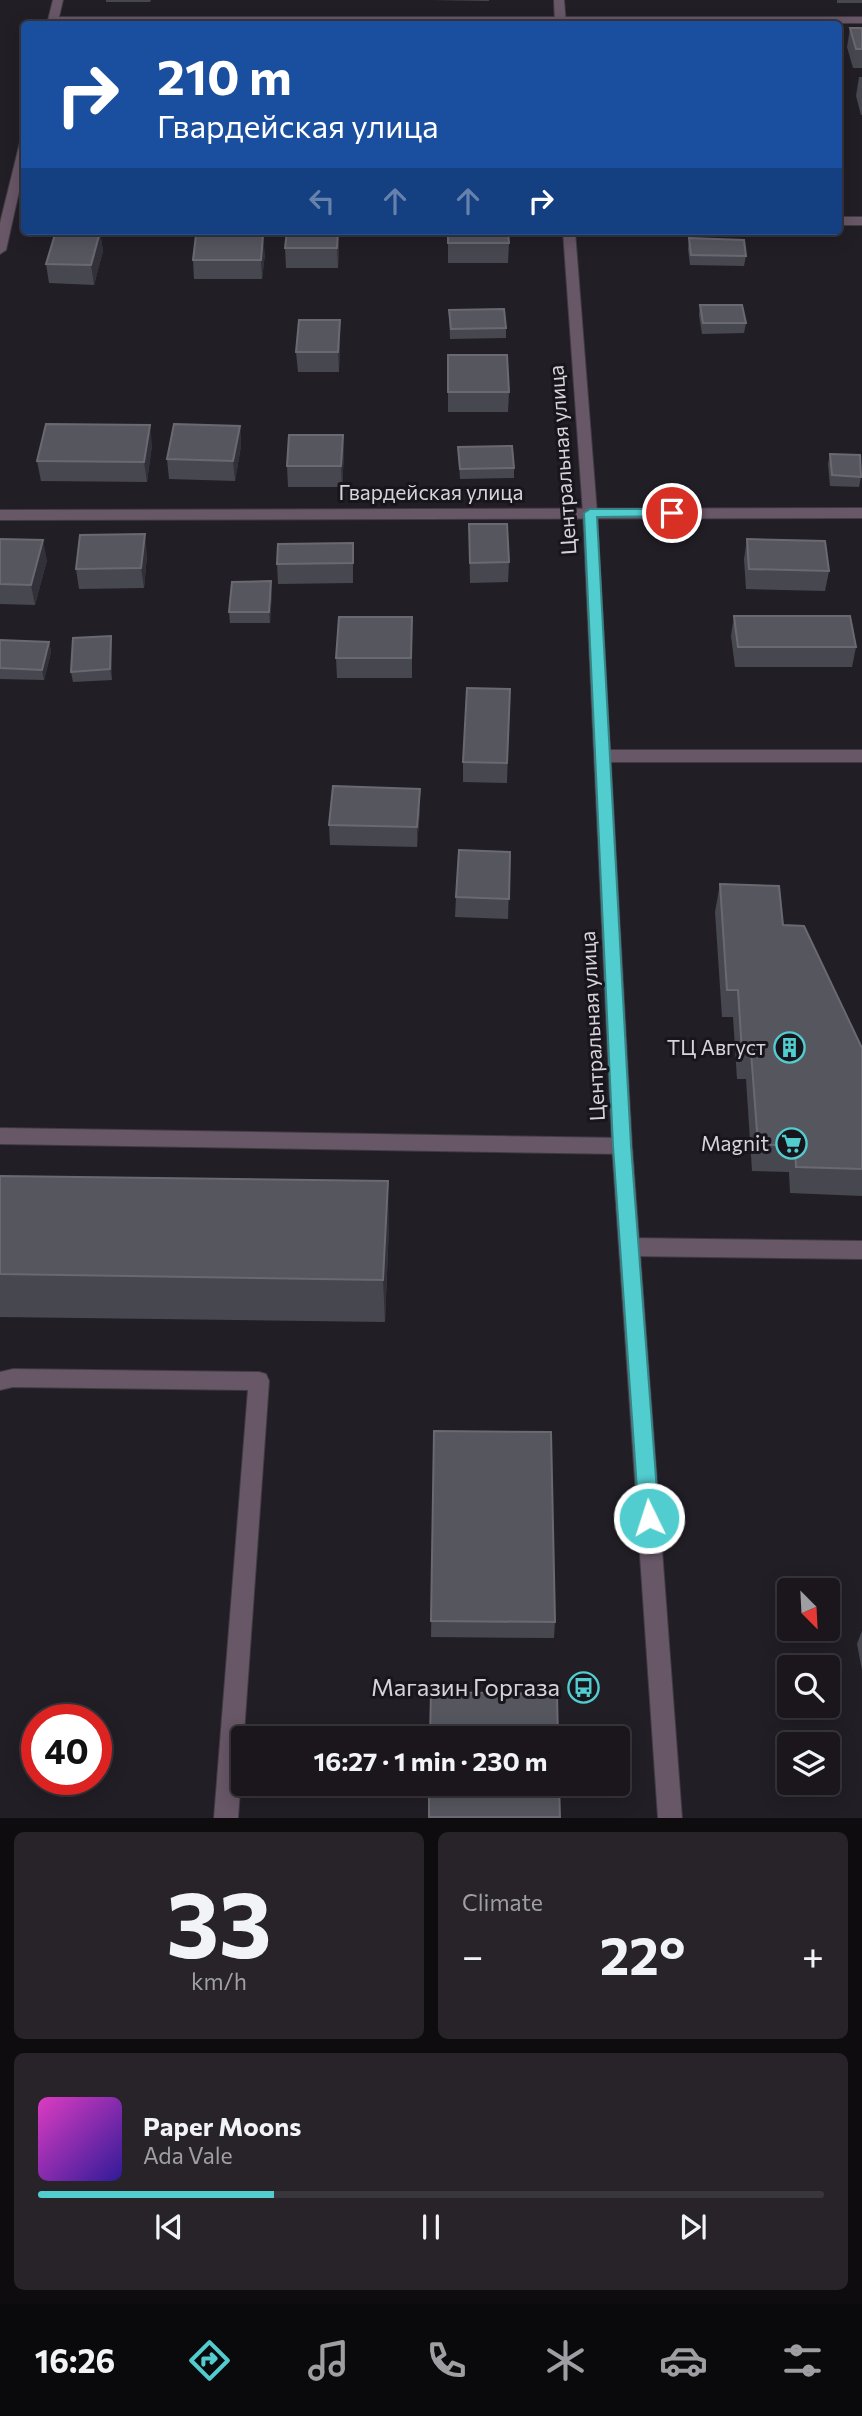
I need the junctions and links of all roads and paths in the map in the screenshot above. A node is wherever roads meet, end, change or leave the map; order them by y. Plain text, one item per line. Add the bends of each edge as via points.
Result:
1 (58, 0) edge
2 (559, 0) edge
3 (862, 20) edge
4 (53, 21) edge
5 (561, 21) edge
6 (712, 21) edge
7 (21, 156) edge
8 (4, 220) edge
9 (842, 221) edge
10 (862, 221) edge
11 (569, 235) edge
12 (0, 250) edge
13 (590, 513) junction
14 (862, 513) edge
15 (0, 515) edge
16 (603, 756) junction
17 (862, 756) edge
18 (0, 1136) edge
19 (622, 1146) junction
20 (629, 1247) junction
21 (862, 1250) edge
22 (0, 1381) edge
23 (226, 1818) edge
24 (670, 1818) edge

1 - 4 street
2 - 5 street
3 - 6 street
7 - 8 street
8 - 12 street
9 - 10 street
11 - 13 street, Центральная улица
13 - 14 street, Гвардейская улица
13 - 15 street, Гвардейская улица
13 - 16 street, Центральная улица
16 - 17 street
16 - 19 street, Центральная улица
18 - 19 street
19 - 20 street, Центральная улица
20 - 21 street
20 - 24 street, Центральная улица
22 - 23 street via 259,1381

